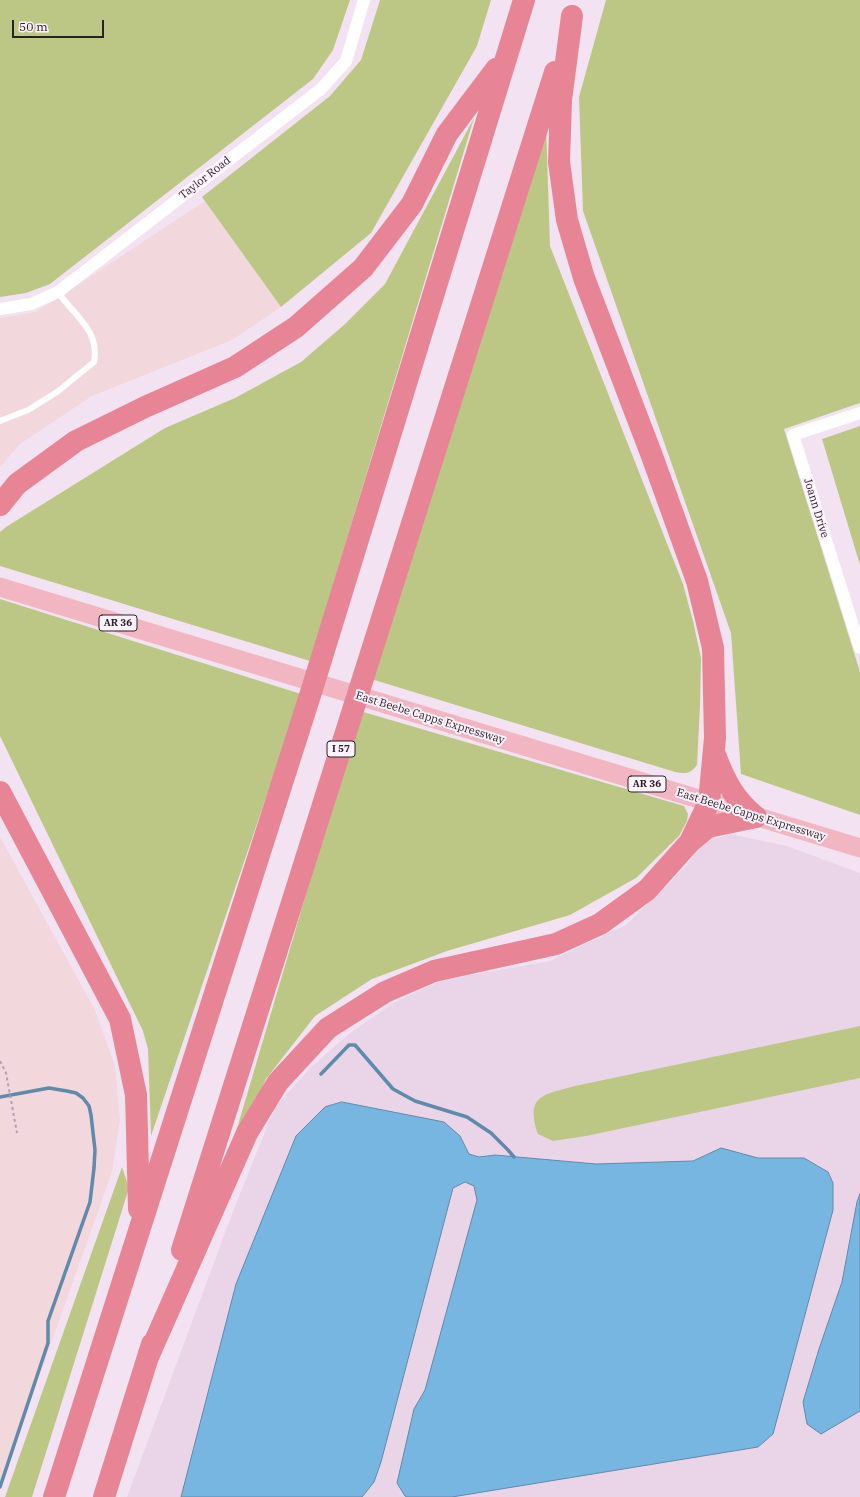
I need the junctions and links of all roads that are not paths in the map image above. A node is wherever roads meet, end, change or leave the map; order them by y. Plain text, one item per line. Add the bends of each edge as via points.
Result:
1 (364, 0) edge
2 (524, 0) edge
3 (575, 8) edge
4 (506, 55) junction
5 (58, 292) junction
6 (0, 309) edge
7 (860, 413) edge
8 (0, 421) edge
9 (0, 505) edge
10 (0, 587) edge
11 (860, 648) edge
12 (714, 753) junction
13 (0, 792) edge
14 (709, 802) junction
15 (756, 817) junction
16 (690, 842) junction
17 (860, 848) edge
18 (140, 1226) junction
19 (148, 1357) junction
20 (54, 1497) edge
21 (104, 1497) edge

1 - 5 street, Taylor Road via 346,61 321,89
2 - 4 highway
3 - 12 highway via 561,100 559,154 567,220 584,278 697,581 713,648
3 - 19 highway, I 57
4 - 9 highway via 447,134 412,204 363,268 296,327 236,367 76,441 17,484
4 - 18 highway via 313,686
5 - 6 street, Taylor Road via 31,304
5 - 8 lane via 89,330 96,351 94,362 28,410
7 - 11 street, Joann Drive via 793,435
10 - 14 main road, East Beebe Capps Expressway / AR 36
12 - 14 highway
12 - 15 highway via 726,782 743,806
13 - 18 highway via 120,1019 136,1095
14 - 15 main road, East Beebe Capps Expressway / AR 36
14 - 16 highway
15 - 16 highway via 708,827
15 - 17 main road, East Beebe Capps Expressway / AR 36
16 - 19 highway via 647,890 600,924 556,944 434,971 385,992 328,1028 278,1082 247,1133
18 - 20 highway
19 - 21 highway, I 57

